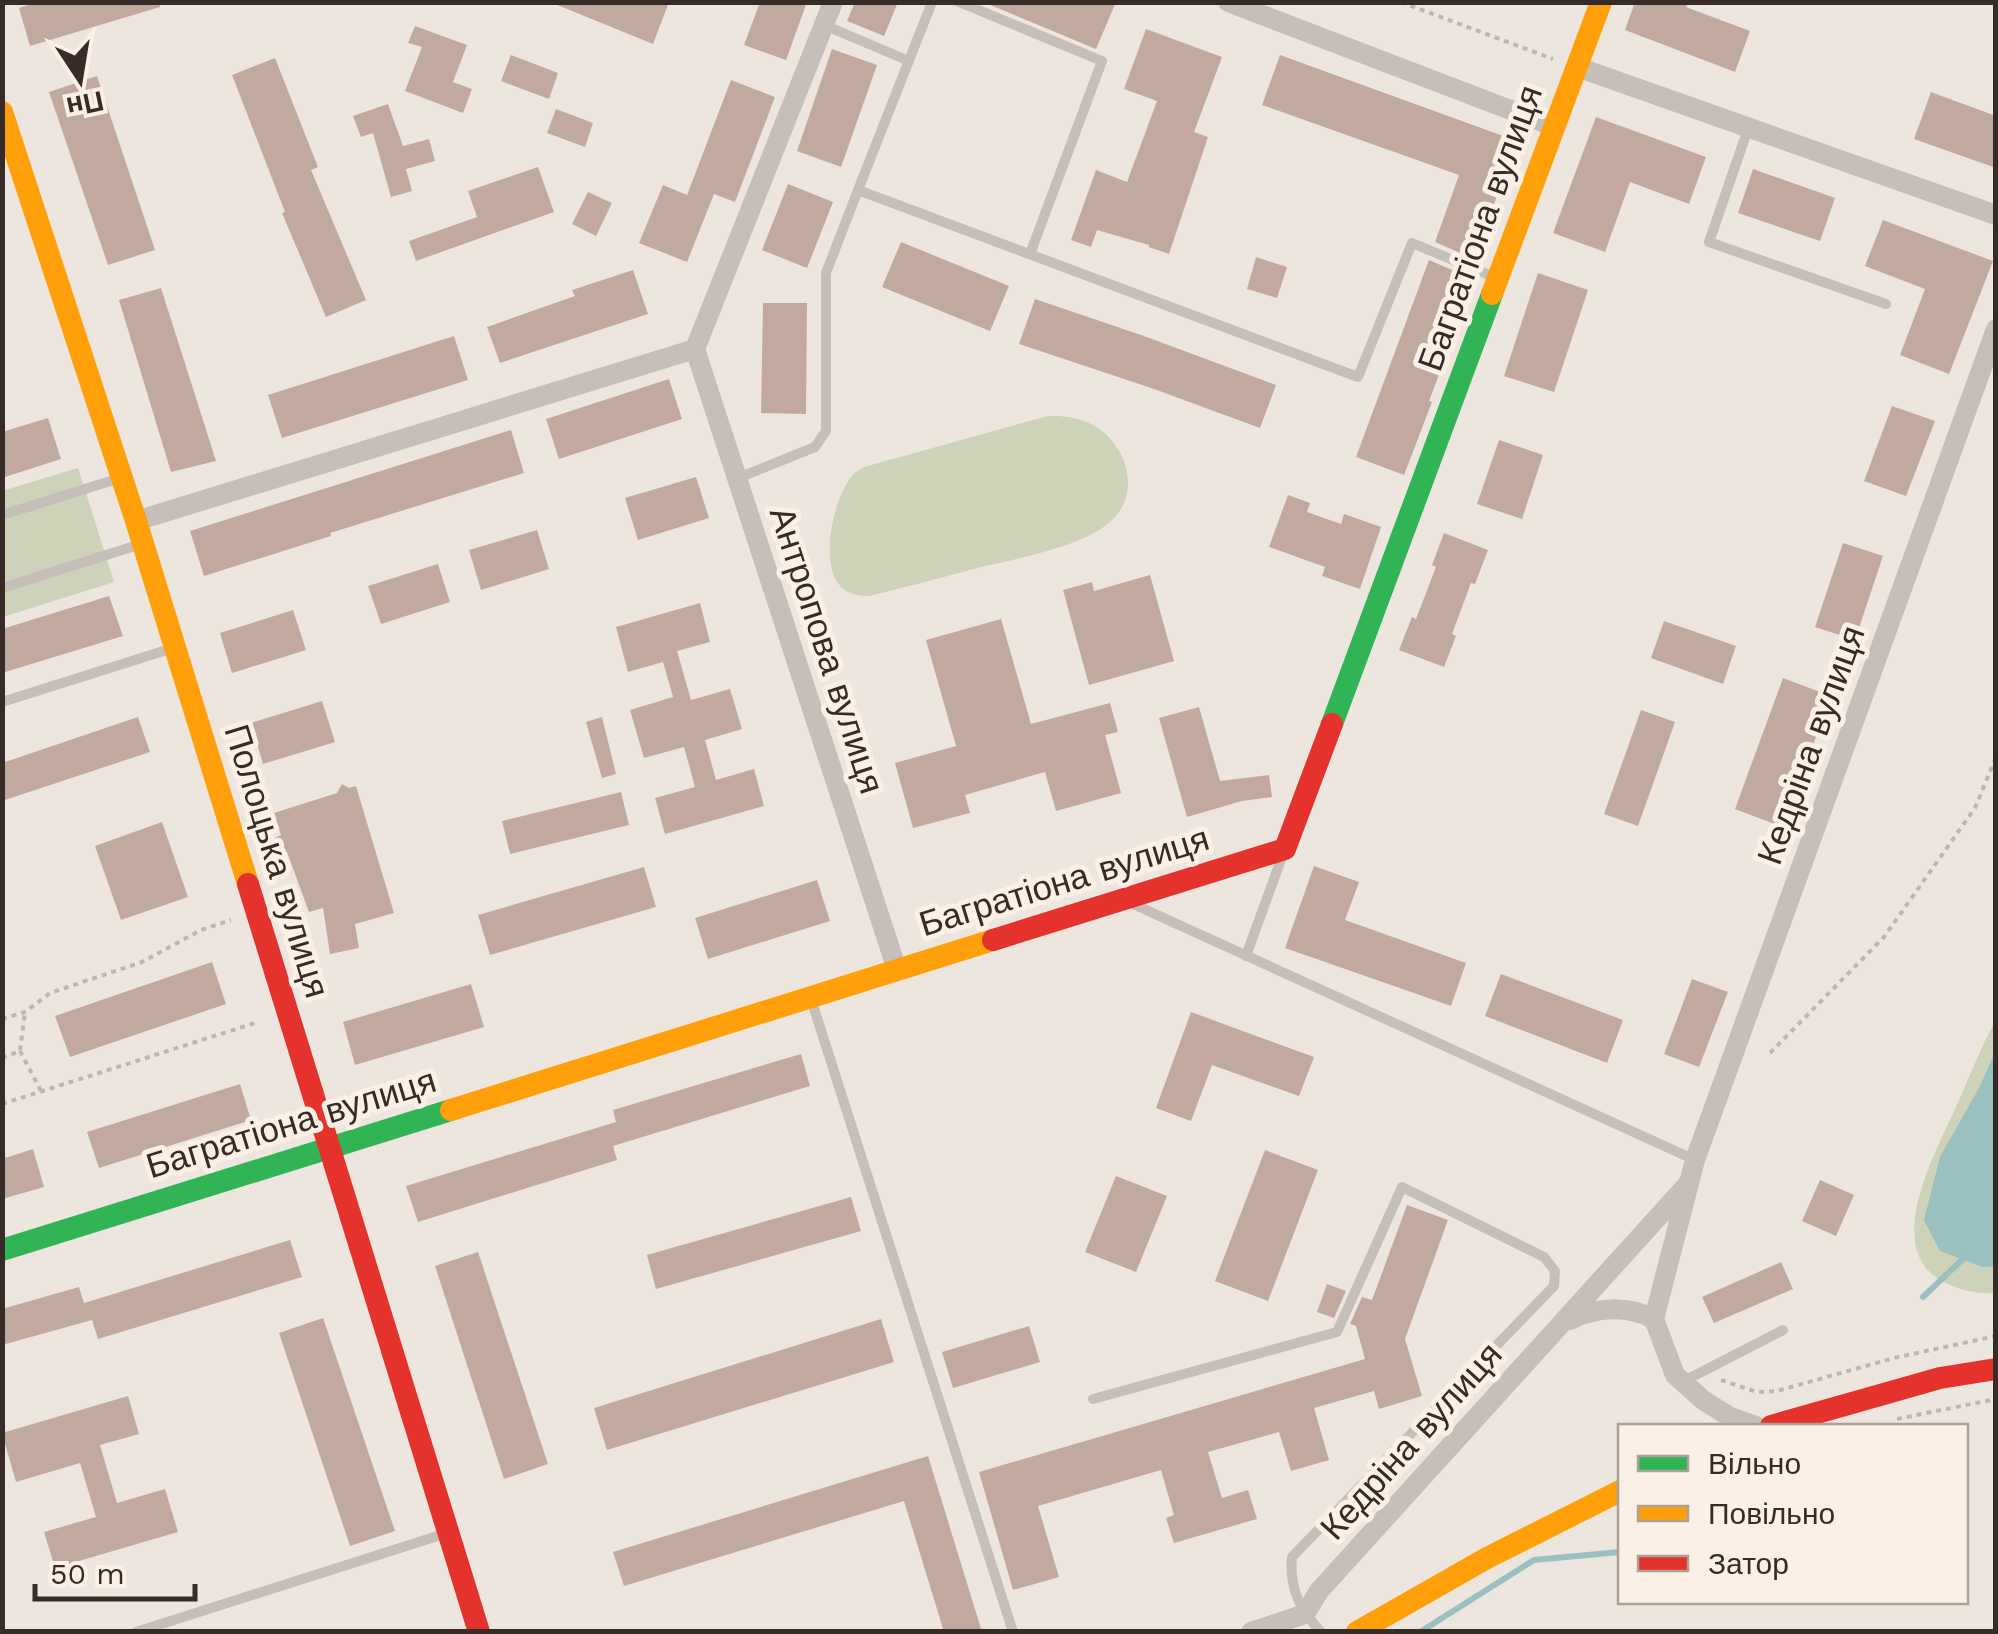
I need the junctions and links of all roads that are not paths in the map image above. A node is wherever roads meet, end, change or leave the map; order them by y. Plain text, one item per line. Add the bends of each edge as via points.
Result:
1 (833, 2) edge
2 (932, 2) edge
3 (959, 2) edge
4 (1228, 2) edge
5 (1601, 2) edge
6 (824, 26) junction
7 (909, 60) junction
8 (1577, 67) junction
9 (2, 112) edge
10 (1556, 127) junction
11 (1749, 128) junction
12 (858, 190) junction
13 (1996, 214) edge
14 (1030, 254) junction
15 (1498, 279) junction
16 (1886, 304) dead end
17 (1996, 328) edge
18 (695, 349) junction
19 (121, 478) junction
20 (737, 478) junction
21 (2, 515) edge
22 (139, 532) junction
23 (2, 588) edge
24 (174, 648) junction
25 (2, 702) edge
26 (1286, 848) junction
27 (1123, 900) junction
28 (1246, 956) junction
29 (897, 970) junction
30 (810, 998) junction
31 (329, 1148) junction
32 (1695, 1160) junction
33 (1688, 1184) junction
34 (2, 1250) edge
35 (1654, 1319) junction
36 (1562, 1324) junction
37 (1783, 1330) dead end
38 (1996, 1369) edge
39 (1683, 1382) junction
40 (1092, 1399) dead end
41 (1750, 1424) edge
42 (1778, 1424) edge
43 (1618, 1492) edge
44 (448, 1532) junction
45 (1305, 1614) junction
46 (136, 1632) edge
47 (479, 1632) edge
48 (1013, 1632) edge
49 (1250, 1632) edge
50 (1321, 1632) edge
51 (1357, 1632) edge

1 - 6 street
2 - 7 lane
3 - 14 lane via 1102,61
4 - 10 street
5 - 8 street, Багратіона вулиця
6 - 7 lane
6 - 18 street
7 - 12 lane
8 - 10 street, Багратіона вулиця
8 - 11 street
9 - 19 street, Полоцька вулиця
10 - 15 street, Багратіона вулиця
11 - 13 street
11 - 16 lane via 1708,242
12 - 14 lane
12 - 20 lane via 826,273 826,432 815,446
14 - 15 lane via 1358,376 1412,243
15 - 26 street, Багратіона вулиця
17 - 32 street, Кедріна вулиця
18 - 20 street, Антропова вулиця
18 - 22 street
19 - 21 lane
19 - 22 street, Полоцька вулиця
20 - 29 street, Антропова вулиця
22 - 23 lane
22 - 24 street, Полоцька вулиця
24 - 25 lane
24 - 31 street, Полоцька вулиця
26 - 27 street, Багратіона вулиця
26 - 28 lane
27 - 28 lane
27 - 29 street, Багратіона вулиця
28 - 32 lane
29 - 30 street, Багратіона вулиця
30 - 31 street, Багратіона вулиця
30 - 48 lane
31 - 34 street, Багратіона вулиця
31 - 44 street, Полоцька вулиця
32 - 33 street, Кедріна вулиця
33 - 35 street, Кедріна вулиця
33 - 36 street, Кедріна вулиця
35 - 36 street via 1614,1308
35 - 39 street
36 - 45 street, Кедріна вулиця
37 - 39 lane
38 - 42 street
39 - 41 street
40 - 45 lane via 1337,1332 1402,1187 1544,1257 1555,1271 1554,1286 1292,1557 1290,1579
43 - 51 street via 1431,1586
44 - 46 lane
44 - 47 street, Полоцька вулиця
45 - 49 street
45 - 50 lane

